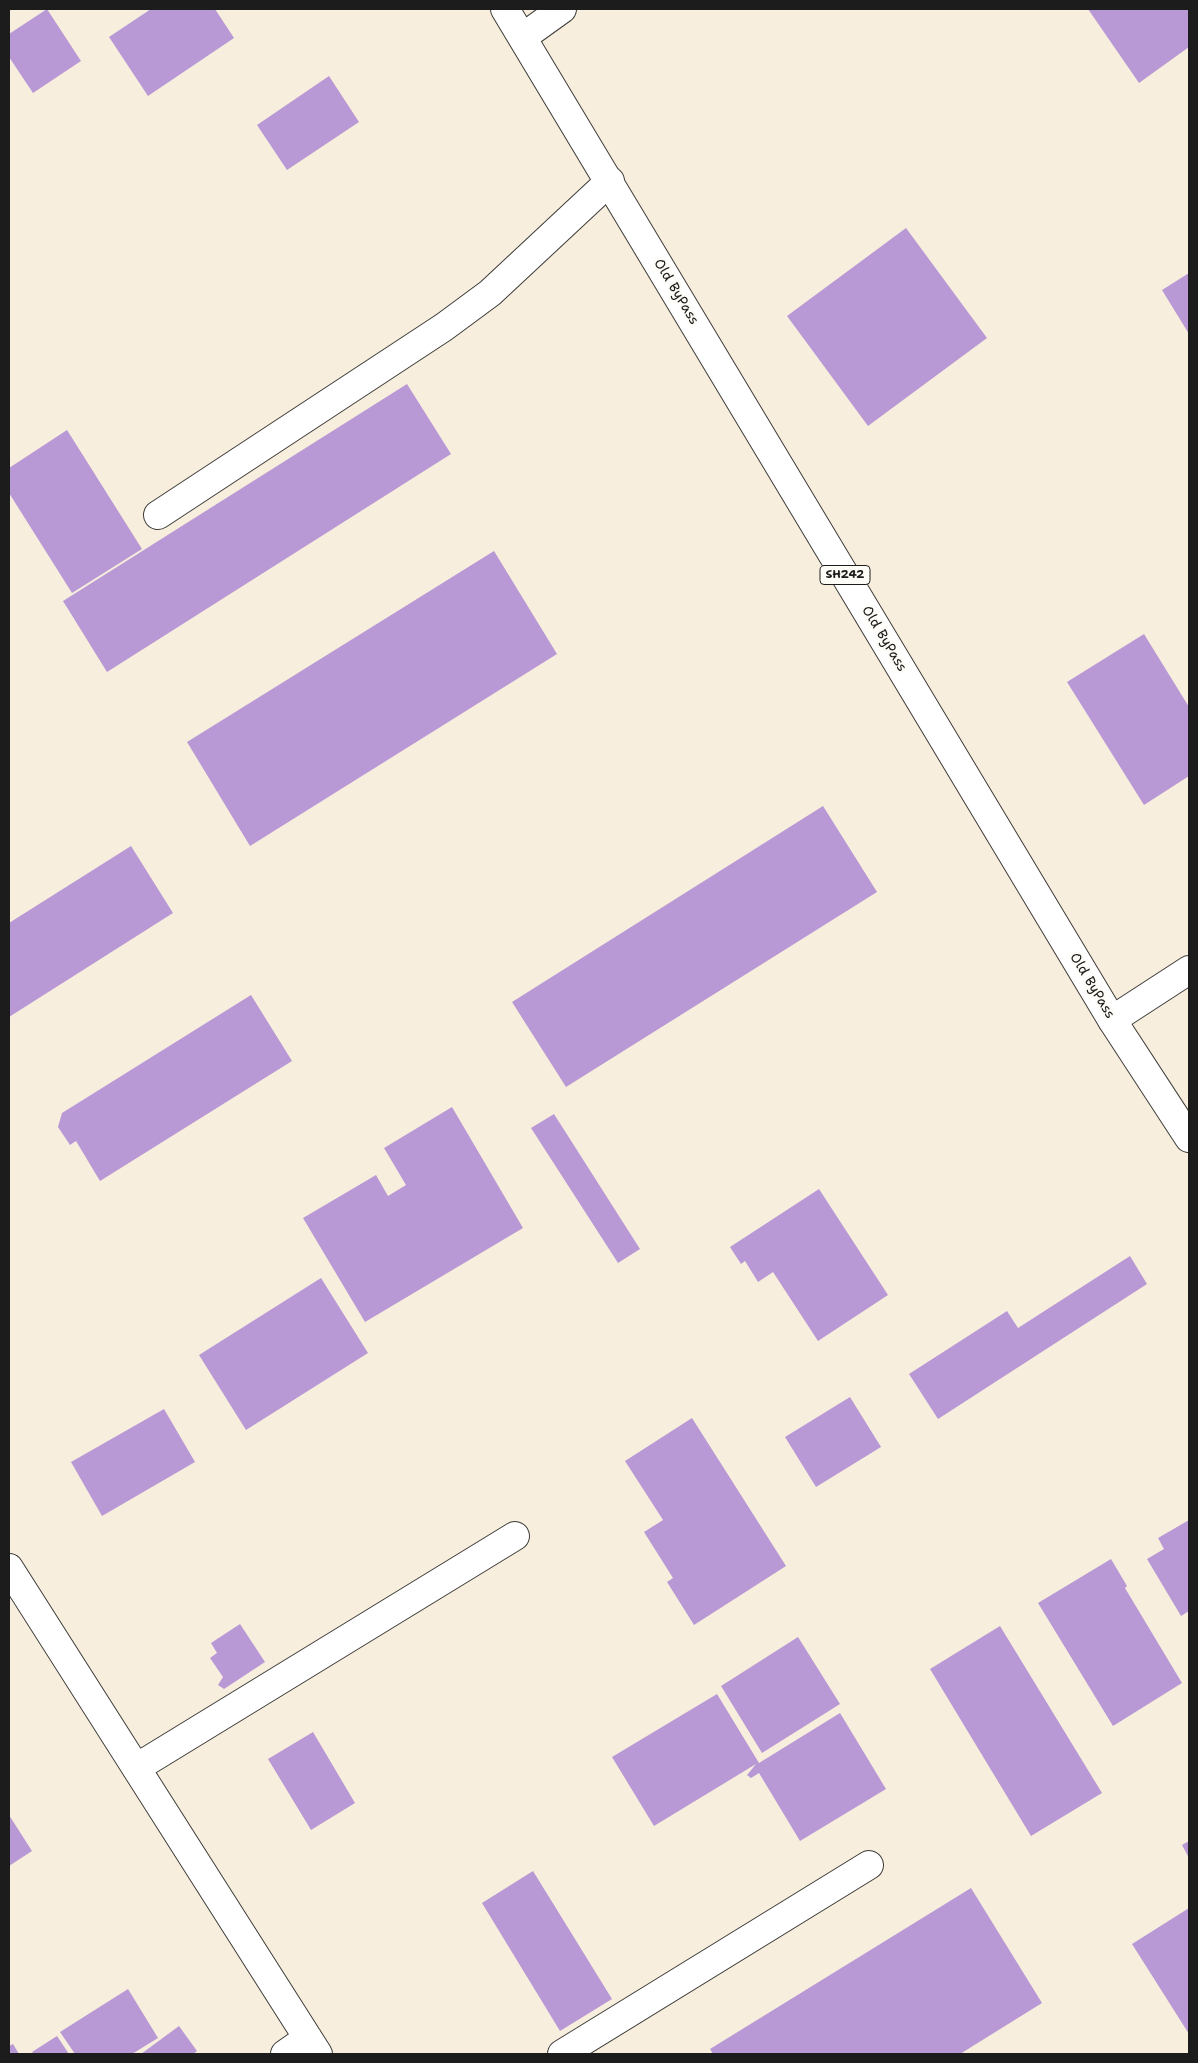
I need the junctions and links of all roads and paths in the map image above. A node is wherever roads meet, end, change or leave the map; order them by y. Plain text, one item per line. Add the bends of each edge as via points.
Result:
1 (505, 9) edge
2 (562, 9) edge
3 (523, 37) junction
4 (610, 181) junction
5 (158, 515) dead end
6 (1189, 970) edge
7 (1112, 1020) junction
8 (1189, 1138) edge
9 (515, 1536) dead end
10 (9, 1568) edge
11 (136, 1768) junction
12 (869, 1865) dead end
13 (313, 2046) edge
14 (285, 2054) edge
15 (562, 2054) edge

1 - 3 main road, Old ByPass / SH242
2 - 3 main road
3 - 4 main road, Old ByPass / SH242
4 - 5 main road via 490,293 444,327
4 - 7 main road, Old ByPass / SH242
6 - 7 main road
7 - 8 main road, Old ByPass / SH242
9 - 11 main road
10 - 11 main road
11 - 13 main road
12 - 15 main road
13 - 14 main road

